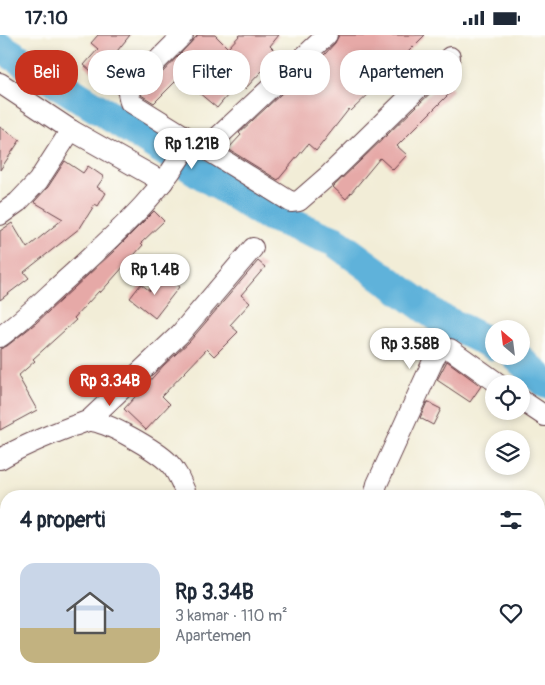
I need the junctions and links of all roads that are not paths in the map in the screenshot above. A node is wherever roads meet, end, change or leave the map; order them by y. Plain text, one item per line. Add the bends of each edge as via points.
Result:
1 (183, 35) edge
2 (327, 35) edge
3 (0, 83) edge
4 (411, 95) edge
5 (71, 130) junction
6 (194, 145) junction
7 (166, 178) junction
8 (0, 215) edge
9 (253, 248) dead end
10 (0, 337) edge
11 (486, 375) edge
12 (530, 405) edge
13 (545, 416) edge
14 (88, 421) junction
15 (0, 459) edge
16 (184, 490) edge
17 (376, 490) edge

1 - 6 street via 128,93 130,102
2 - 6 street
3 - 5 street
4 - 6 street via 298,201 291,202
5 - 7 street
5 - 8 street via 38,181
6 - 7 street
7 - 10 street via 112,237
9 - 14 street via 180,334
11 - 17 street via 450,349 440,350
12 - 13 street
14 - 15 street
14 - 16 street via 100,422 148,448 168,463

